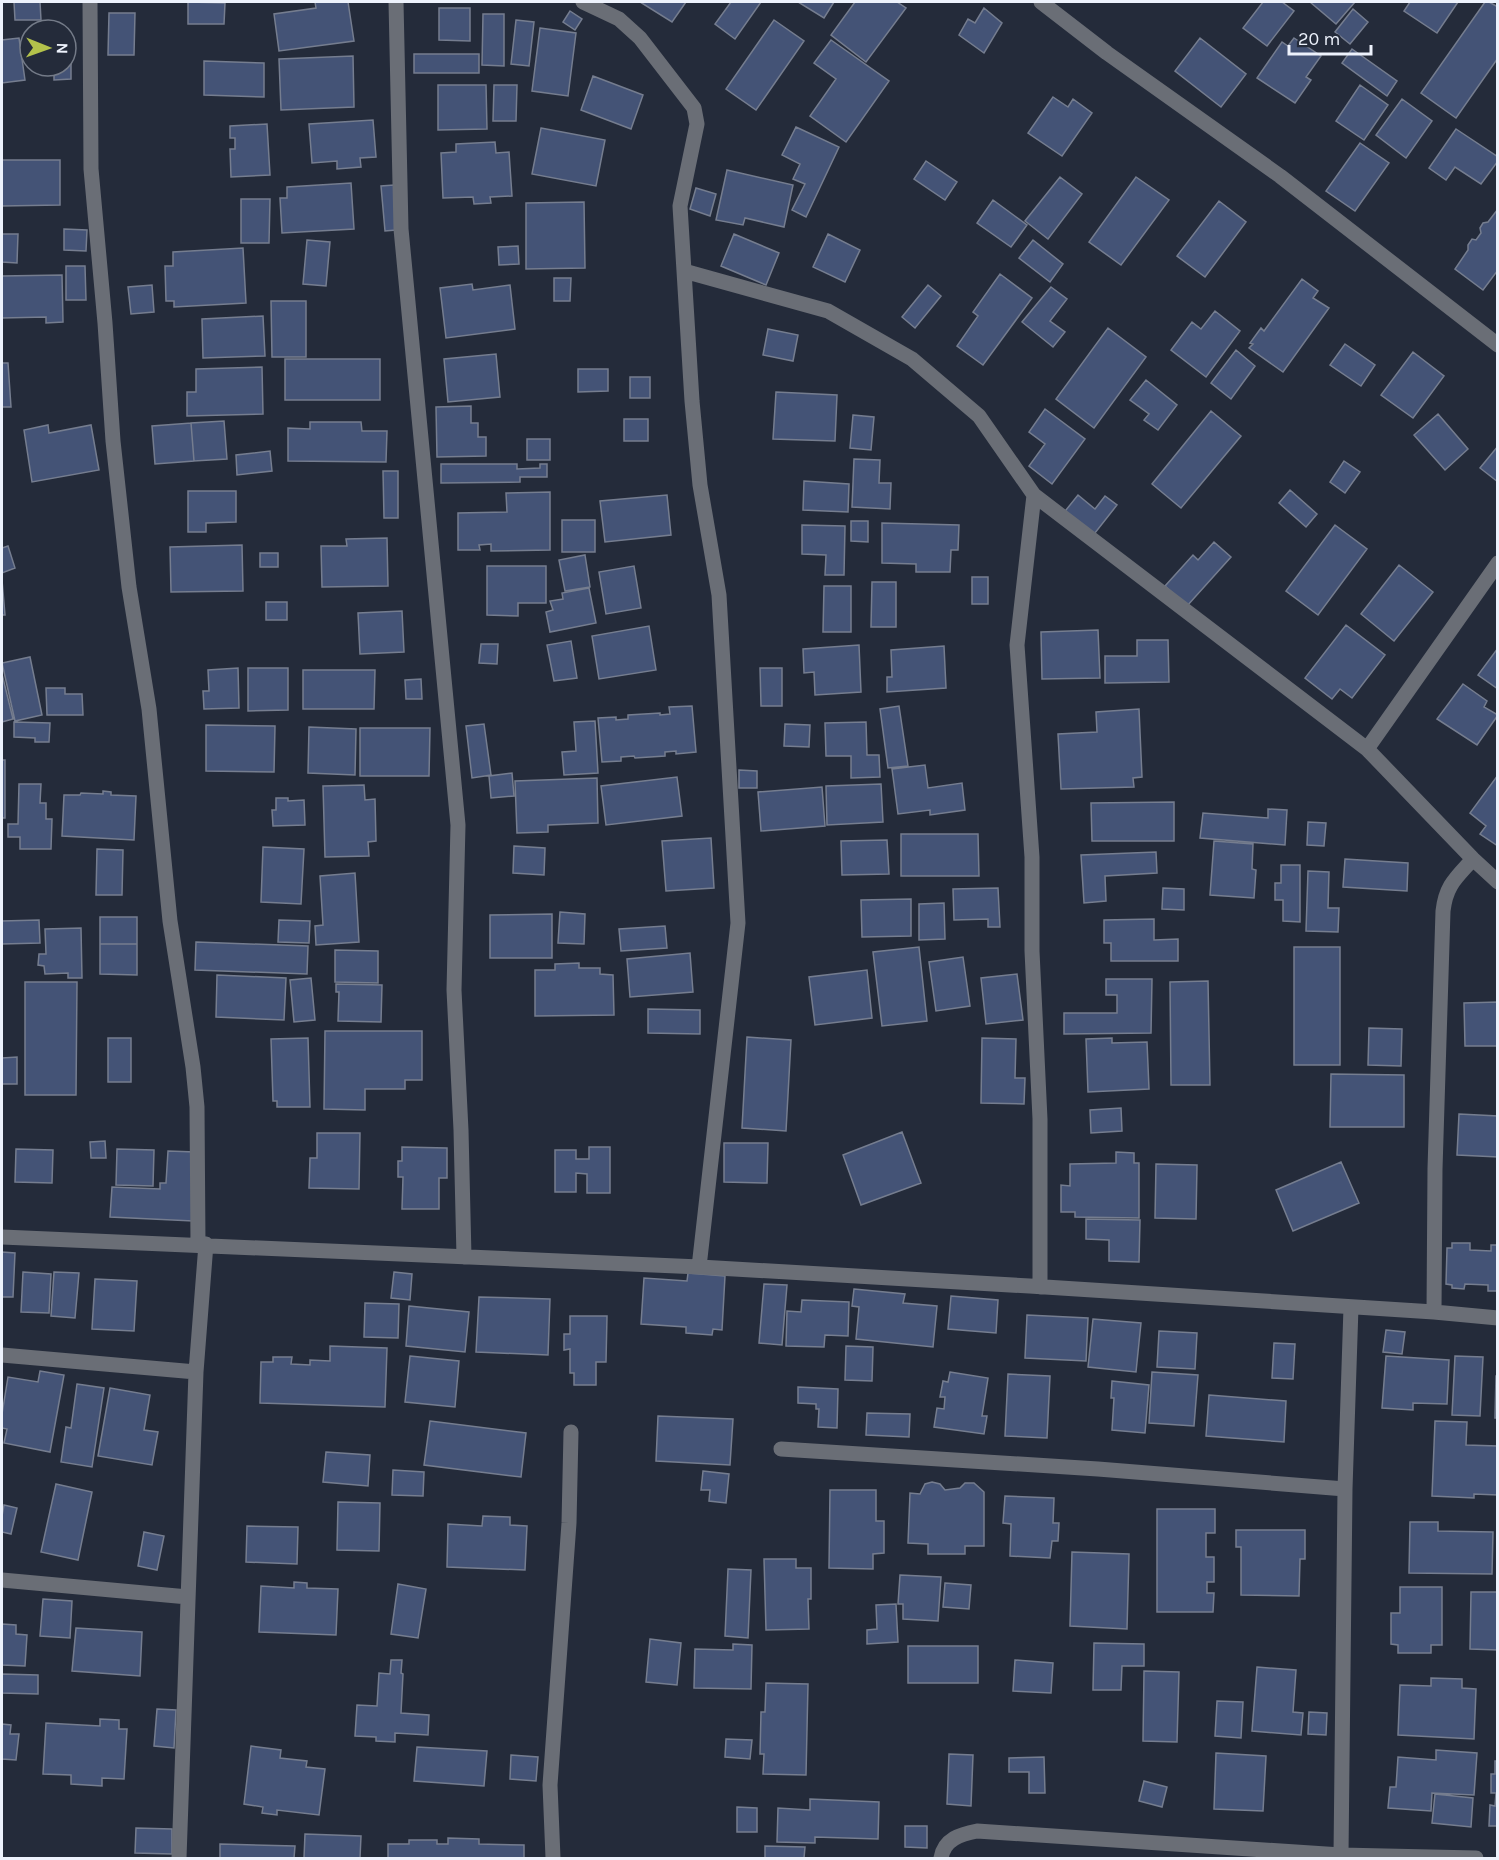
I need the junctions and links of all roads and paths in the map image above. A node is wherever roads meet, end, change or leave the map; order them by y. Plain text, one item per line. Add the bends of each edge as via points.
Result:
1 (90, 2) edge
2 (396, 2) edge
3 (583, 2) edge
4 (1041, 2) edge
5 (684, 271) junction
6 (1497, 345) edge
7 (1034, 495) junction
8 (1497, 563) edge
9 (1367, 750) junction
10 (1473, 860) junction
11 (1497, 882) edge
12 (2, 1237) edge
13 (202, 1244) junction
14 (464, 1257) junction
15 (699, 1267) junction
16 (1040, 1287) junction
17 (1351, 1307) junction
18 (1434, 1312) junction
19 (1497, 1318) edge
20 (2, 1356) edge
21 (196, 1372) junction
22 (571, 1432) dead end
23 (781, 1449) dead end
24 (1345, 1489) junction
25 (2, 1580) edge
26 (188, 1597) junction
27 (1341, 1855) junction
28 (179, 1858) edge
29 (553, 1858) edge
30 (941, 1858) edge
31 (1476, 1858) edge

1 - 13 street via 91,169 113,441 129,587 149,709 170,921 193,1067
2 - 14 street via 401,229 458,825 454,990
3 - 5 street via 619,19 640,38 694,108 697,124 680,206
4 - 6 street via 1280,176
5 - 7 street via 828,311 912,359 978,416
5 - 15 street via 700,485 719,595 738,923
7 - 9 street
7 - 16 street via 1017,645 1032,858 1040,1119
8 - 9 street
9 - 10 street
10 - 11 street
10 - 18 street via 1452,882 1443,910
12 - 13 street
13 - 14 street
13 - 21 street
14 - 15 street
15 - 16 street
16 - 17 street
17 - 18 street
17 - 24 street
18 - 19 street
20 - 21 street
21 - 26 street
22 - 29 street via 569,1523 550,1785
23 - 24 street
24 - 27 street
25 - 26 street
26 - 28 street
27 - 30 street via 977,1830 950,1841
27 - 31 street

